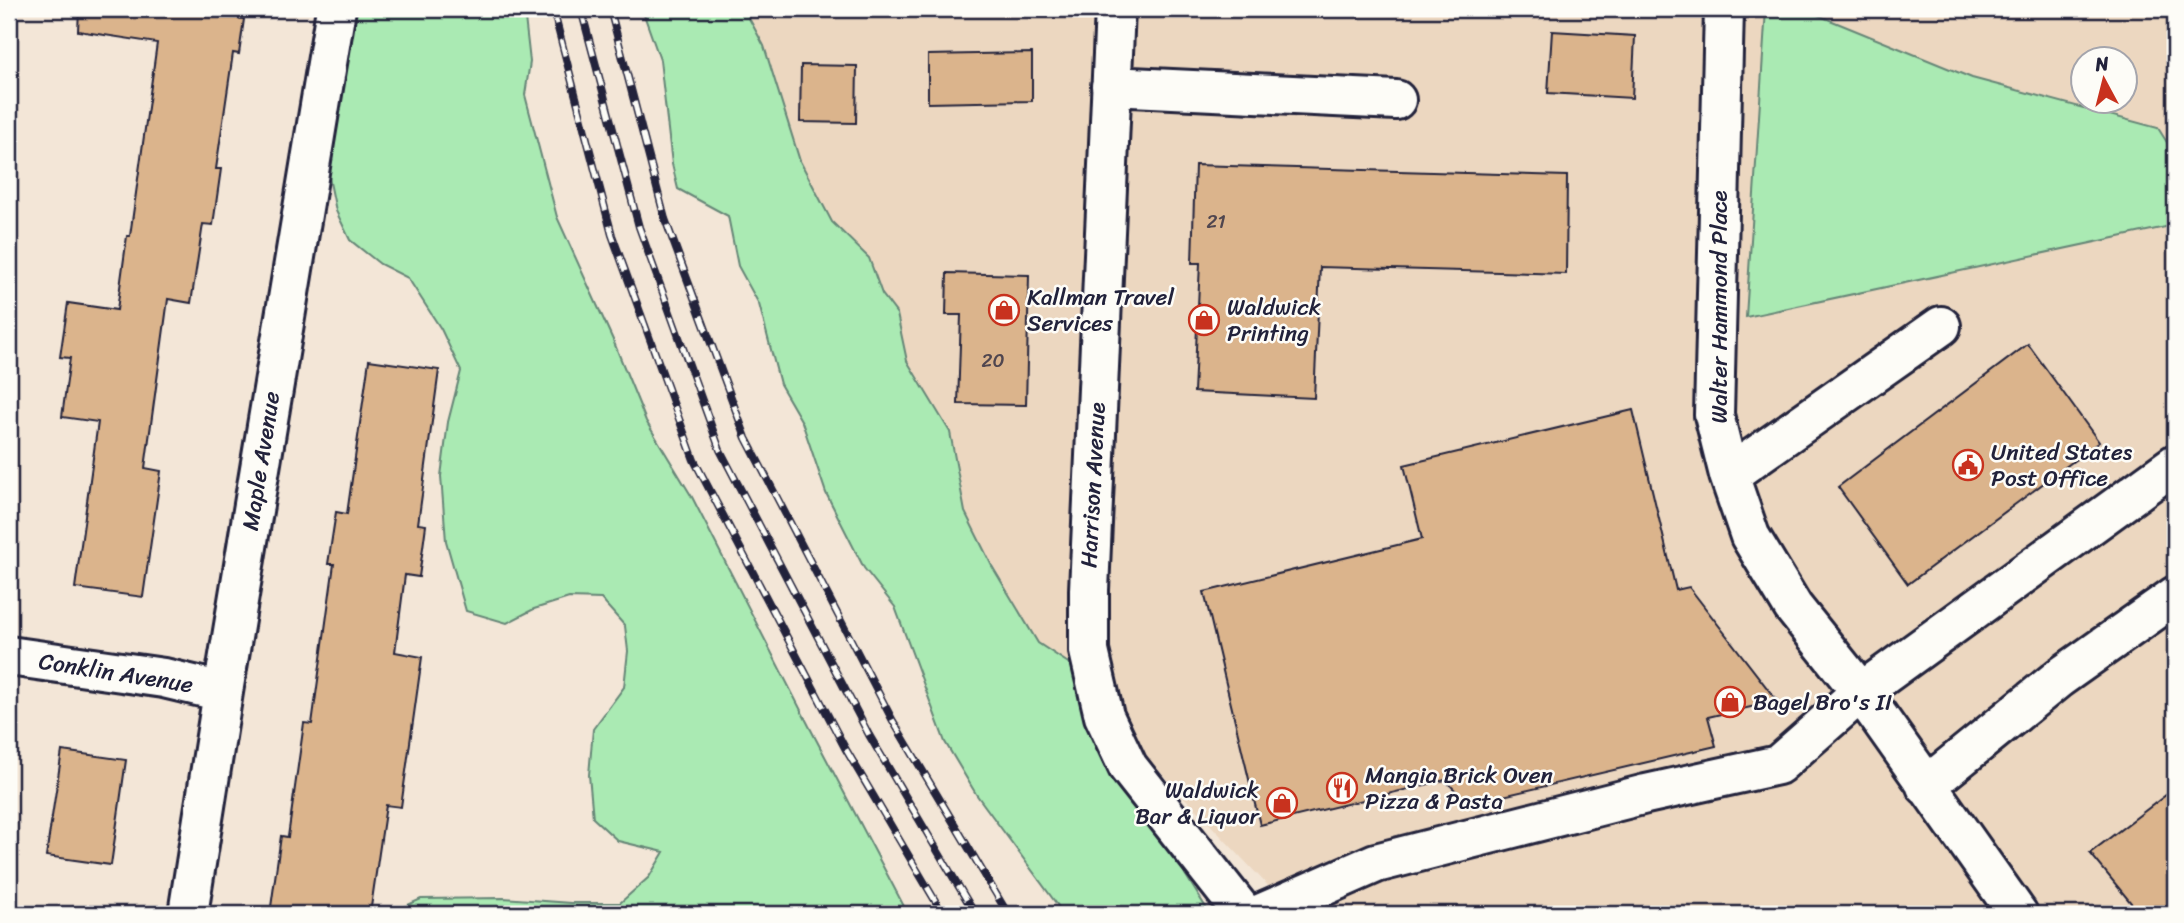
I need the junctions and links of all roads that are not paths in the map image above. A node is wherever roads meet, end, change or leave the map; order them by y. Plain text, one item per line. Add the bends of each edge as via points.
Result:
1 (336, 9) edge
2 (1115, 9) edge
3 (1724, 9) edge
4 (1111, 86) junction
5 (1396, 100) dead end
6 (1941, 326) dead end
7 (2175, 464) edge
8 (1729, 475) junction
9 (2175, 596) edge
10 (9, 656) edge
11 (223, 692) junction
12 (1861, 692) junction
13 (1926, 786) junction
14 (2011, 909) edge
15 (188, 914) edge
16 (1244, 914) edge
17 (1260, 914) edge

1 - 11 street, Maple Avenue
2 - 4 street, Harrison Avenue
3 - 8 street, Walter Hammond Place via 1714,415
4 - 5 street
4 - 16 street, Harrison Avenue via 1089,651 1104,716 1128,767
6 - 8 street
7 - 12 street
8 - 12 street, Walter Hammond Place via 1750,537 1793,607
9 - 13 street via 2059,678
10 - 11 street, Conklin Avenue via 164,678
11 - 15 street, Maple Avenue
12 - 13 street, Walter Hammond Place
12 - 17 street via 1778,765 1376,863
13 - 14 street, Walter Hammond Place

